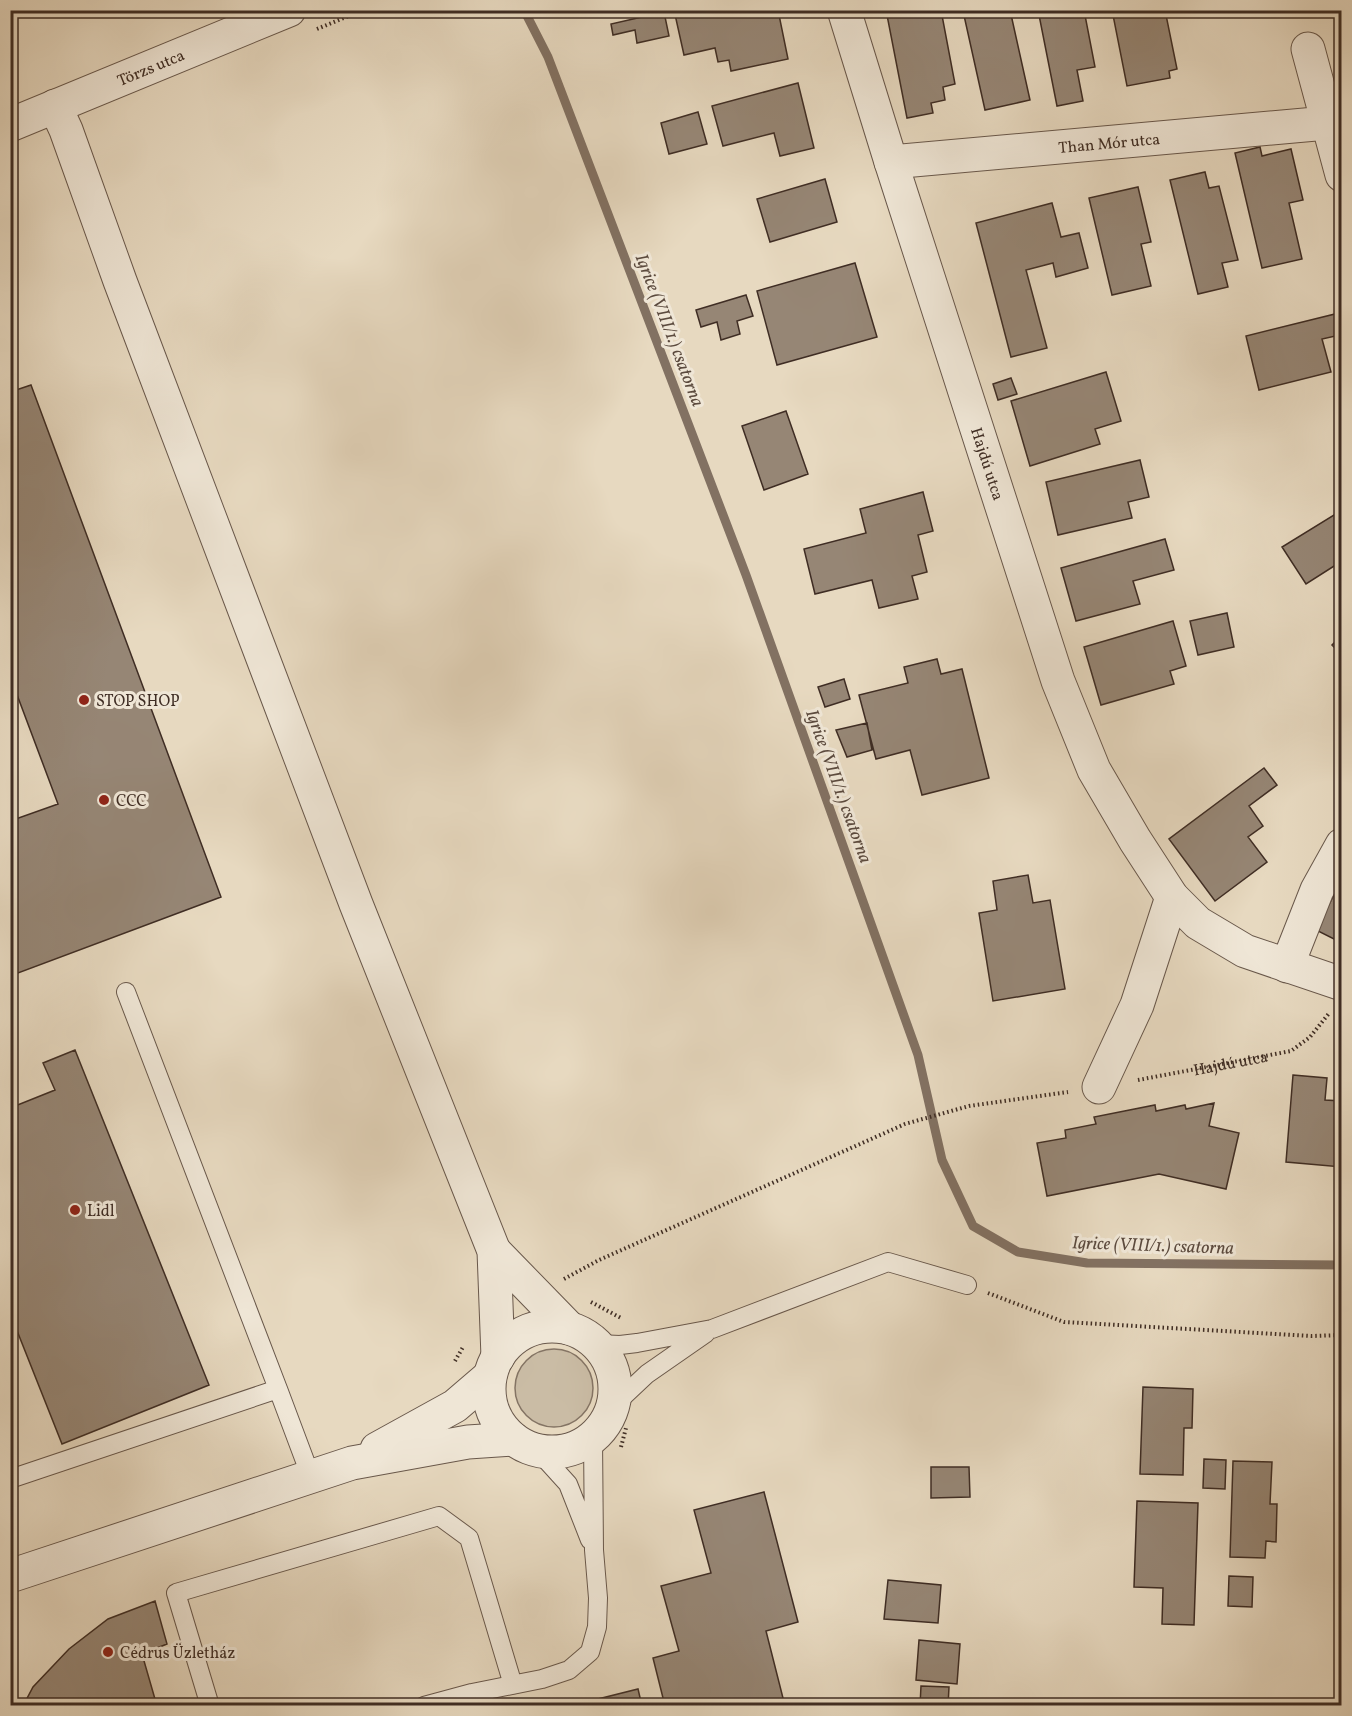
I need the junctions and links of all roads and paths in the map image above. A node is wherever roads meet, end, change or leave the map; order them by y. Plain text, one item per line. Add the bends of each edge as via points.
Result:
1 (289, 10) edge
2 (844, 10) edge
3 (1308, 49) dead end
4 (55, 106) junction
5 (1327, 123) junction
6 (10, 125) edge
7 (891, 162) junction
8 (1341, 175) edge
9 (1341, 845) edge
10 (1172, 897) junction
11 (1287, 966) junction
12 (126, 993) dead end
13 (1338, 995) edge
14 (1099, 1087) junction
15 (905, 1124) dead end
16 (494, 1251) junction
17 (967, 1285) joint
18 (569, 1328) junction
19 (712, 1329) junction
20 (1341, 1335) edge
21 (597, 1344) junction
22 (494, 1366) junction
23 (278, 1389) junction
24 (613, 1406) junction
25 (593, 1438) junction
26 (526, 1445) junction
27 (352, 1463) junction
28 (311, 1477) junction
29 (10, 1479) edge
30 (594, 1550) junction
31 (10, 1576) edge
32 (513, 1684) junction
33 (210, 1706) edge
34 (424, 1706) edge

1 - 4 street, Törzs utca
2 - 7 street, Hajdú utca
3 - 5 street
4 - 6 street, Törzs utca
4 - 16 street via 356,904
5 - 7 street, Than Mór utca
5 - 8 street
7 - 10 street, Hajdú utca via 1058,681 1094,770
9 - 11 street via 1317,890
10 - 11 street, Hajdú utca via 1198,923 1245,951
10 - 14 street via 1137,1005
11 - 13 street, Hajdú utca
12 - 23 lane
13 - 14 path, Hajdú utca via 1310,1037 1291,1052
14 - 15 path, Hajdú utca via 969,1106
16 - 18 street
16 - 22 street
17 - 19 lane via 888,1262
17 - 20 path via 1064,1322
18 - 21 street
18 - 22 street via 528,1330 506,1346
19 - 21 lane via 637,1343
19 - 24 lane via 647,1374
21 - 24 street via 611,1366
22 - 26 street via 489,1390 493,1411 503,1430
22 - 27 street via 455,1406
23 - 28 lane
23 - 29 lane
24 - 25 street
25 - 26 street via 581,1446 553,1453
25 - 30 lane
26 - 27 street via 468,1442
26 - 30 lane via 568,1484
27 - 28 street
28 - 31 street
30 - 32 lane via 598,1607 590,1652 569,1670
32 - 33 lane via 469,1538 439,1516 177,1593
32 - 34 lane

